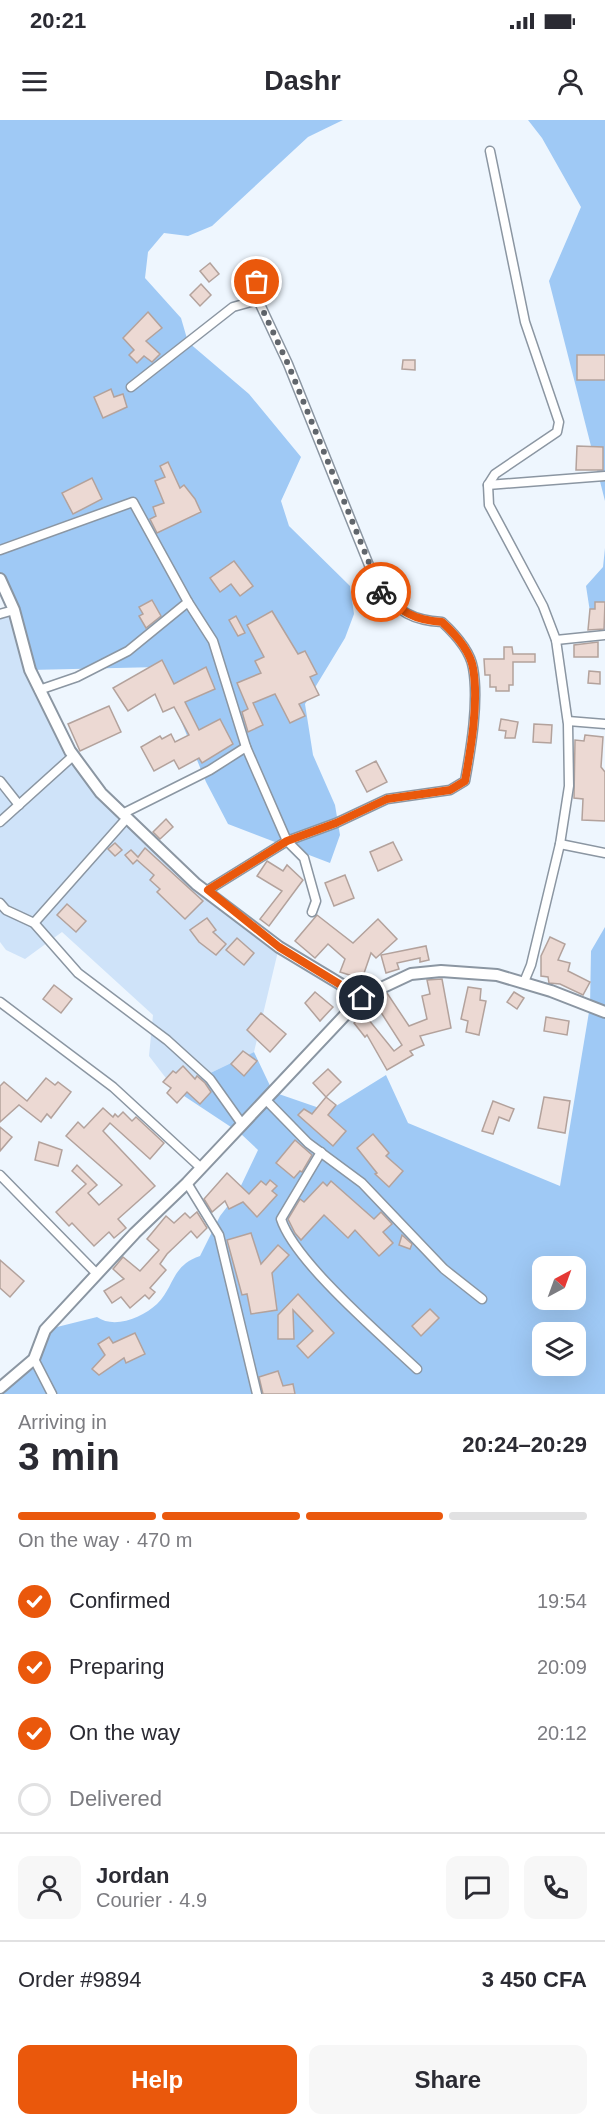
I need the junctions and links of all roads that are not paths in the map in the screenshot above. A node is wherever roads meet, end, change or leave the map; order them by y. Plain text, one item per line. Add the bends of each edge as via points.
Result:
1 (490, 151) dead end
2 (257, 282) dead end
3 (258, 300) junction
4 (131, 387) dead end
5 (605, 476) edge
6 (488, 485) junction
7 (0, 550) edge
8 (0, 579) edge
9 (188, 602) junction
10 (14, 610) junction
11 (0, 614) edge
12 (605, 635) edge
13 (556, 640) junction
14 (39, 690) junction
15 (568, 721) junction
16 (605, 724) edge
17 (246, 747) junction
18 (73, 756) junction
19 (0, 781) edge
20 (19, 805) junction
21 (124, 816) junction
22 (0, 822) edge
23 (287, 841) junction
24 (560, 844) junction
25 (605, 853) edge
26 (208, 890) junction
27 (0, 903) edge
28 (312, 912) dead end
29 (34, 923) junction
30 (524, 982) junction
31 (362, 998) junction
32 (0, 1002) edge
33 (605, 1012) edge
34 (266, 1100) junction
35 (242, 1125) junction
36 (321, 1152) junction
37 (200, 1167) junction
38 (0, 1175) edge
39 (187, 1183) junction
40 (98, 1274) junction
41 (482, 1299) dead end
42 (34, 1359) junction
43 (417, 1369) dead end
44 (0, 1388) edge
45 (52, 1394) edge
46 (257, 1394) edge

1 - 6 street via 525,322 559,422 557,432 495,474
2 - 3 street
3 - 4 street via 233,307
3 - 23 street via 297,385 379,590 419,621 442,622 458,637 473,667 473,737 465,781 450,790 387,799
5 - 6 street
6 - 13 street via 489,505 543,606
7 - 9 street via 133,502
8 - 10 street
9 - 14 street via 128,651
9 - 17 street via 213,641
10 - 11 street
10 - 14 street
12 - 13 street
13 - 15 street
14 - 18 street
15 - 16 street
15 - 24 street via 569,786
17 - 21 street
17 - 23 street
18 - 20 street
18 - 21 street via 101,794
19 - 20 street
20 - 22 street
21 - 26 street via 196,884
21 - 29 street
23 - 26 street
23 - 28 street via 304,858 316,901
24 - 25 street
24 - 30 street
26 - 31 street via 279,947
27 - 29 street
29 - 35 street via 78,973 167,1040 210,1079
30 - 31 street via 497,975 441,970 411,974
30 - 33 street
31 - 34 street
32 - 37 street via 113,1087
34 - 35 street
34 - 36 street
35 - 37 street
36 - 41 street via 362,1183 444,1269
36 - 43 street via 281,1218 286,1233 337,1293
37 - 39 street
38 - 40 street
39 - 40 street
39 - 46 street via 219,1235
40 - 42 street via 45,1330
42 - 44 street
42 - 45 street

